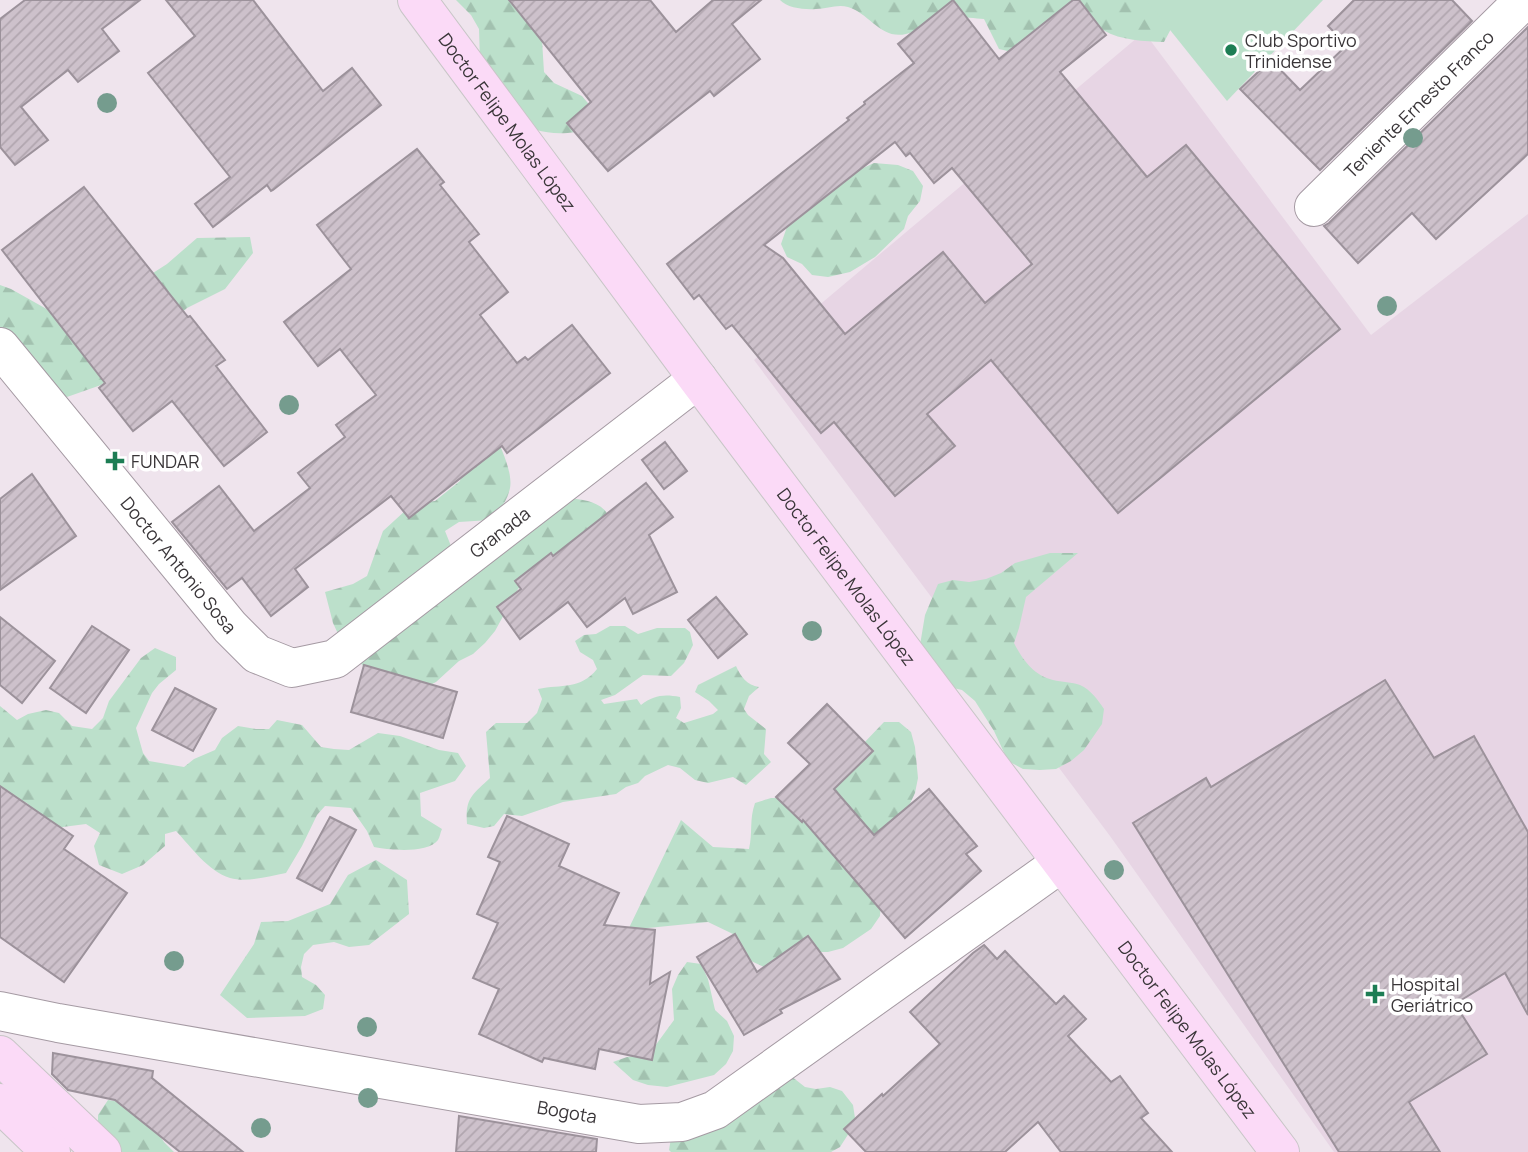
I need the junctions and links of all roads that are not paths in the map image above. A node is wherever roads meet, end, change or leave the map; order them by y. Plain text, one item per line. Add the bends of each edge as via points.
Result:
1 (418, 0) edge
2 (1524, 0) edge
3 (1314, 207) dead end
4 (0, 347) edge
5 (698, 379) junction
6 (292, 668) joint
7 (1061, 863) junction
8 (0, 1011) edge
9 (0, 1055) edge
10 (0, 1103) edge
11 (51, 1152) edge
12 (102, 1152) edge
13 (1280, 1152) edge

1 - 5 main road, Doctor Felipe Molas López
2 - 3 street, Teniente Ernesto Franco
4 - 6 street, Doctor Antonio Sosa via 230,627 257,654
5 - 6 street, Granada via 335,659
5 - 7 main road, Doctor Felipe Molas López
7 - 8 street, Bogota via 715,1110 682,1122 639,1125
7 - 13 main road, Doctor Felipe Molas López
9 - 12 main road
10 - 11 main road

